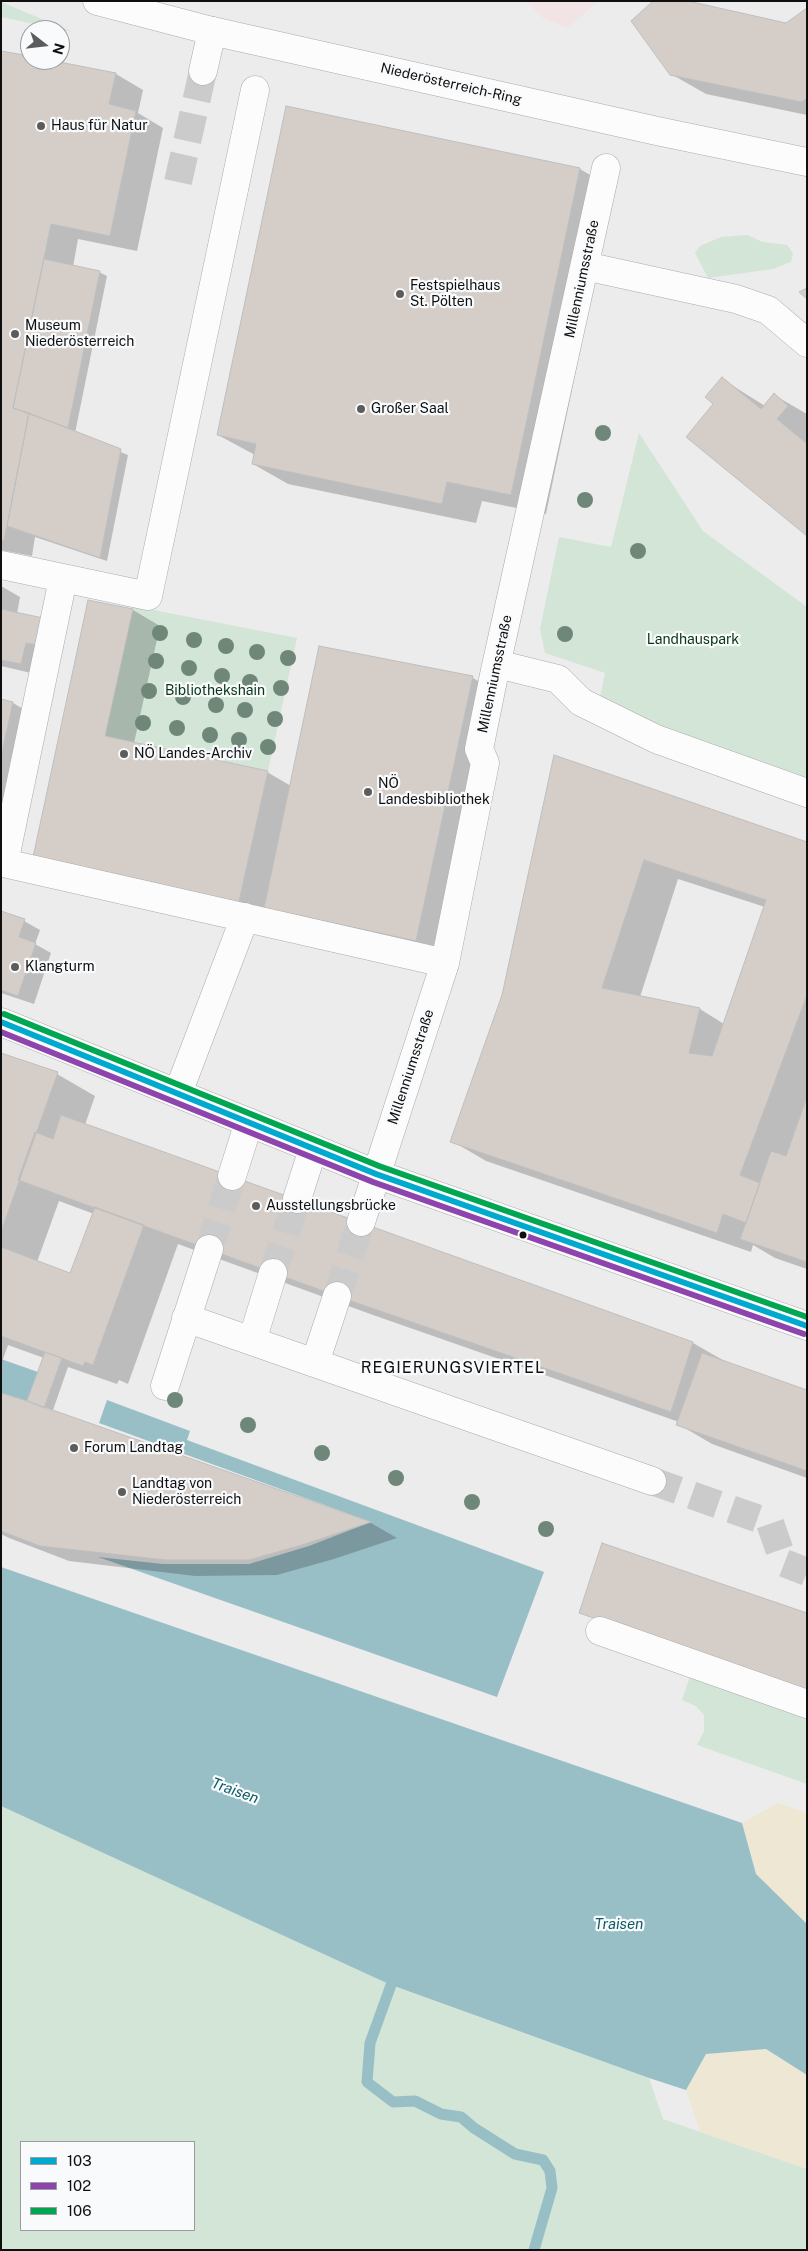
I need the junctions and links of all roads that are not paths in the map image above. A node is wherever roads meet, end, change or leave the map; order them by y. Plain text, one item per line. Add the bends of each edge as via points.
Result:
1 (97, 1) edge
2 (212, 31) junction
3 (203, 71) tunnel mouth
4 (255, 90) dead end
5 (807, 162) edge
6 (606, 168) dead end
7 (585, 266) junction
8 (807, 343) edge
9 (1, 565) edge
10 (64, 579) junction
11 (497, 664) junction
12 (807, 793) edge
13 (2, 863) edge
14 (245, 917) junction
15 (445, 963) junction
16 (1, 1022) edge
17 (178, 1094) junction
18 (249, 1122) junction
19 (313, 1149) junction
20 (376, 1174) junction
21 (232, 1176) tunnel mouth
22 (297, 1199) tunnel mouth
23 (361, 1222) tunnel mouth
24 (209, 1249) tunnel mouth
25 (273, 1273) tunnel mouth
26 (337, 1296) tunnel mouth
27 (186, 1318) junction
28 (807, 1326) edge
29 (252, 1342) junction
30 (315, 1363) junction
31 (165, 1386) dead end
32 (652, 1481) tunnel mouth
33 (600, 1631) dead end
34 (807, 1704) edge

1 - 2 street, Niederösterreich-Ring
2 - 3 street
2 - 5 street, Niederösterreich-Ring via 686,138
4 - 10 street via 148,596
6 - 7 street, Millenniumsstraße
7 - 8 street via 736,299 768,310
7 - 11 street, Millenniumsstraße
9 - 10 street
10 - 13 street
11 - 12 street via 558,679 581,702 656,739
11 - 15 street, Millenniumsstraße via 479,749 485,763
13 - 14 street
14 - 15 street
14 - 17 street
15 - 20 street, Millenniumsstraße
16 - 17 street
17 - 18 street
18 - 19 street
18 - 21 street
19 - 20 street
19 - 22 street
20 - 23 street, Millenniumsstraße
20 - 28 street
24 - 27 street
25 - 29 street
26 - 30 street
27 - 29 street
27 - 31 street
29 - 30 street
30 - 32 street
33 - 34 street

